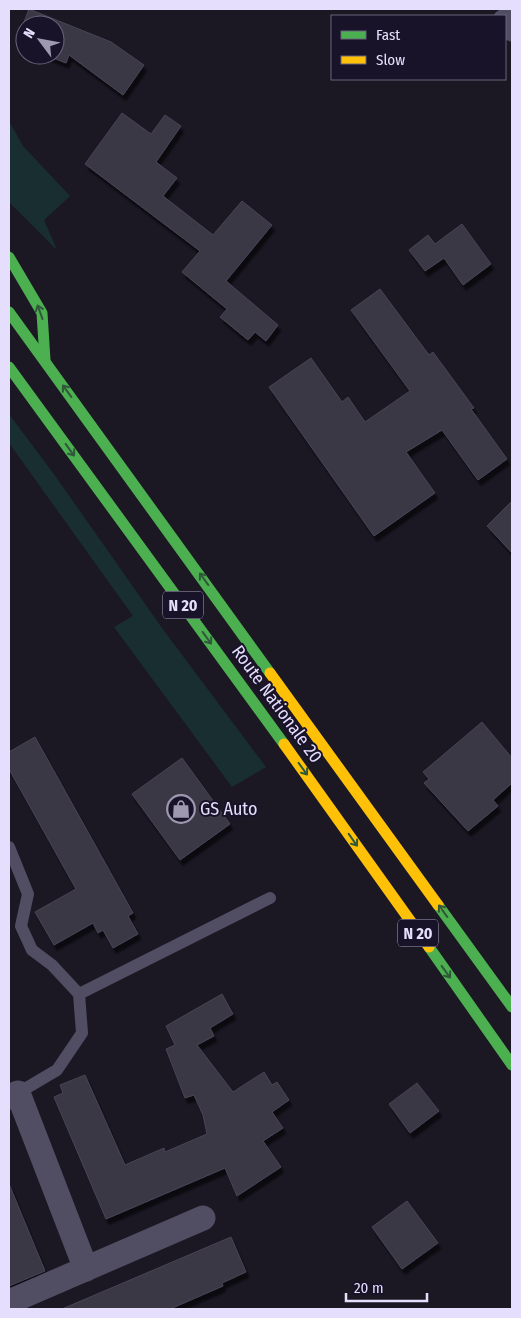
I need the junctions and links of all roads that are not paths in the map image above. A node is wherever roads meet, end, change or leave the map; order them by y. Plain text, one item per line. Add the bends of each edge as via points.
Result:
1 (9, 257) edge
2 (9, 312) edge
3 (45, 360) junction
4 (9, 367) edge
5 (9, 387) edge
6 (41, 411) junction
7 (9, 847) edge
8 (270, 898) dead end
9 (79, 994) junction
10 (512, 1007) edge
11 (512, 1065) edge
12 (14, 1095) edge
13 (203, 1218) dead end
14 (86, 1270) junction
15 (9, 1302) edge

3 -> 1 main road via 42,313
2 - 3 main road, Route Nationale 20 / N 20
10 -> 3 main road, Route Nationale 20 / N 20
4 - 6 main road, Route Nationale 20 / N 20
5 - 6 main road
6 -> 11 main road, Route Nationale 20 / N 20 via 319,792
7 - 9 lane via 28,894 22,926 32,950 52,965
8 - 9 lane
9 - 12 lane via 82,1033 56,1070
12 - 14 street
13 - 14 street
14 - 15 street

